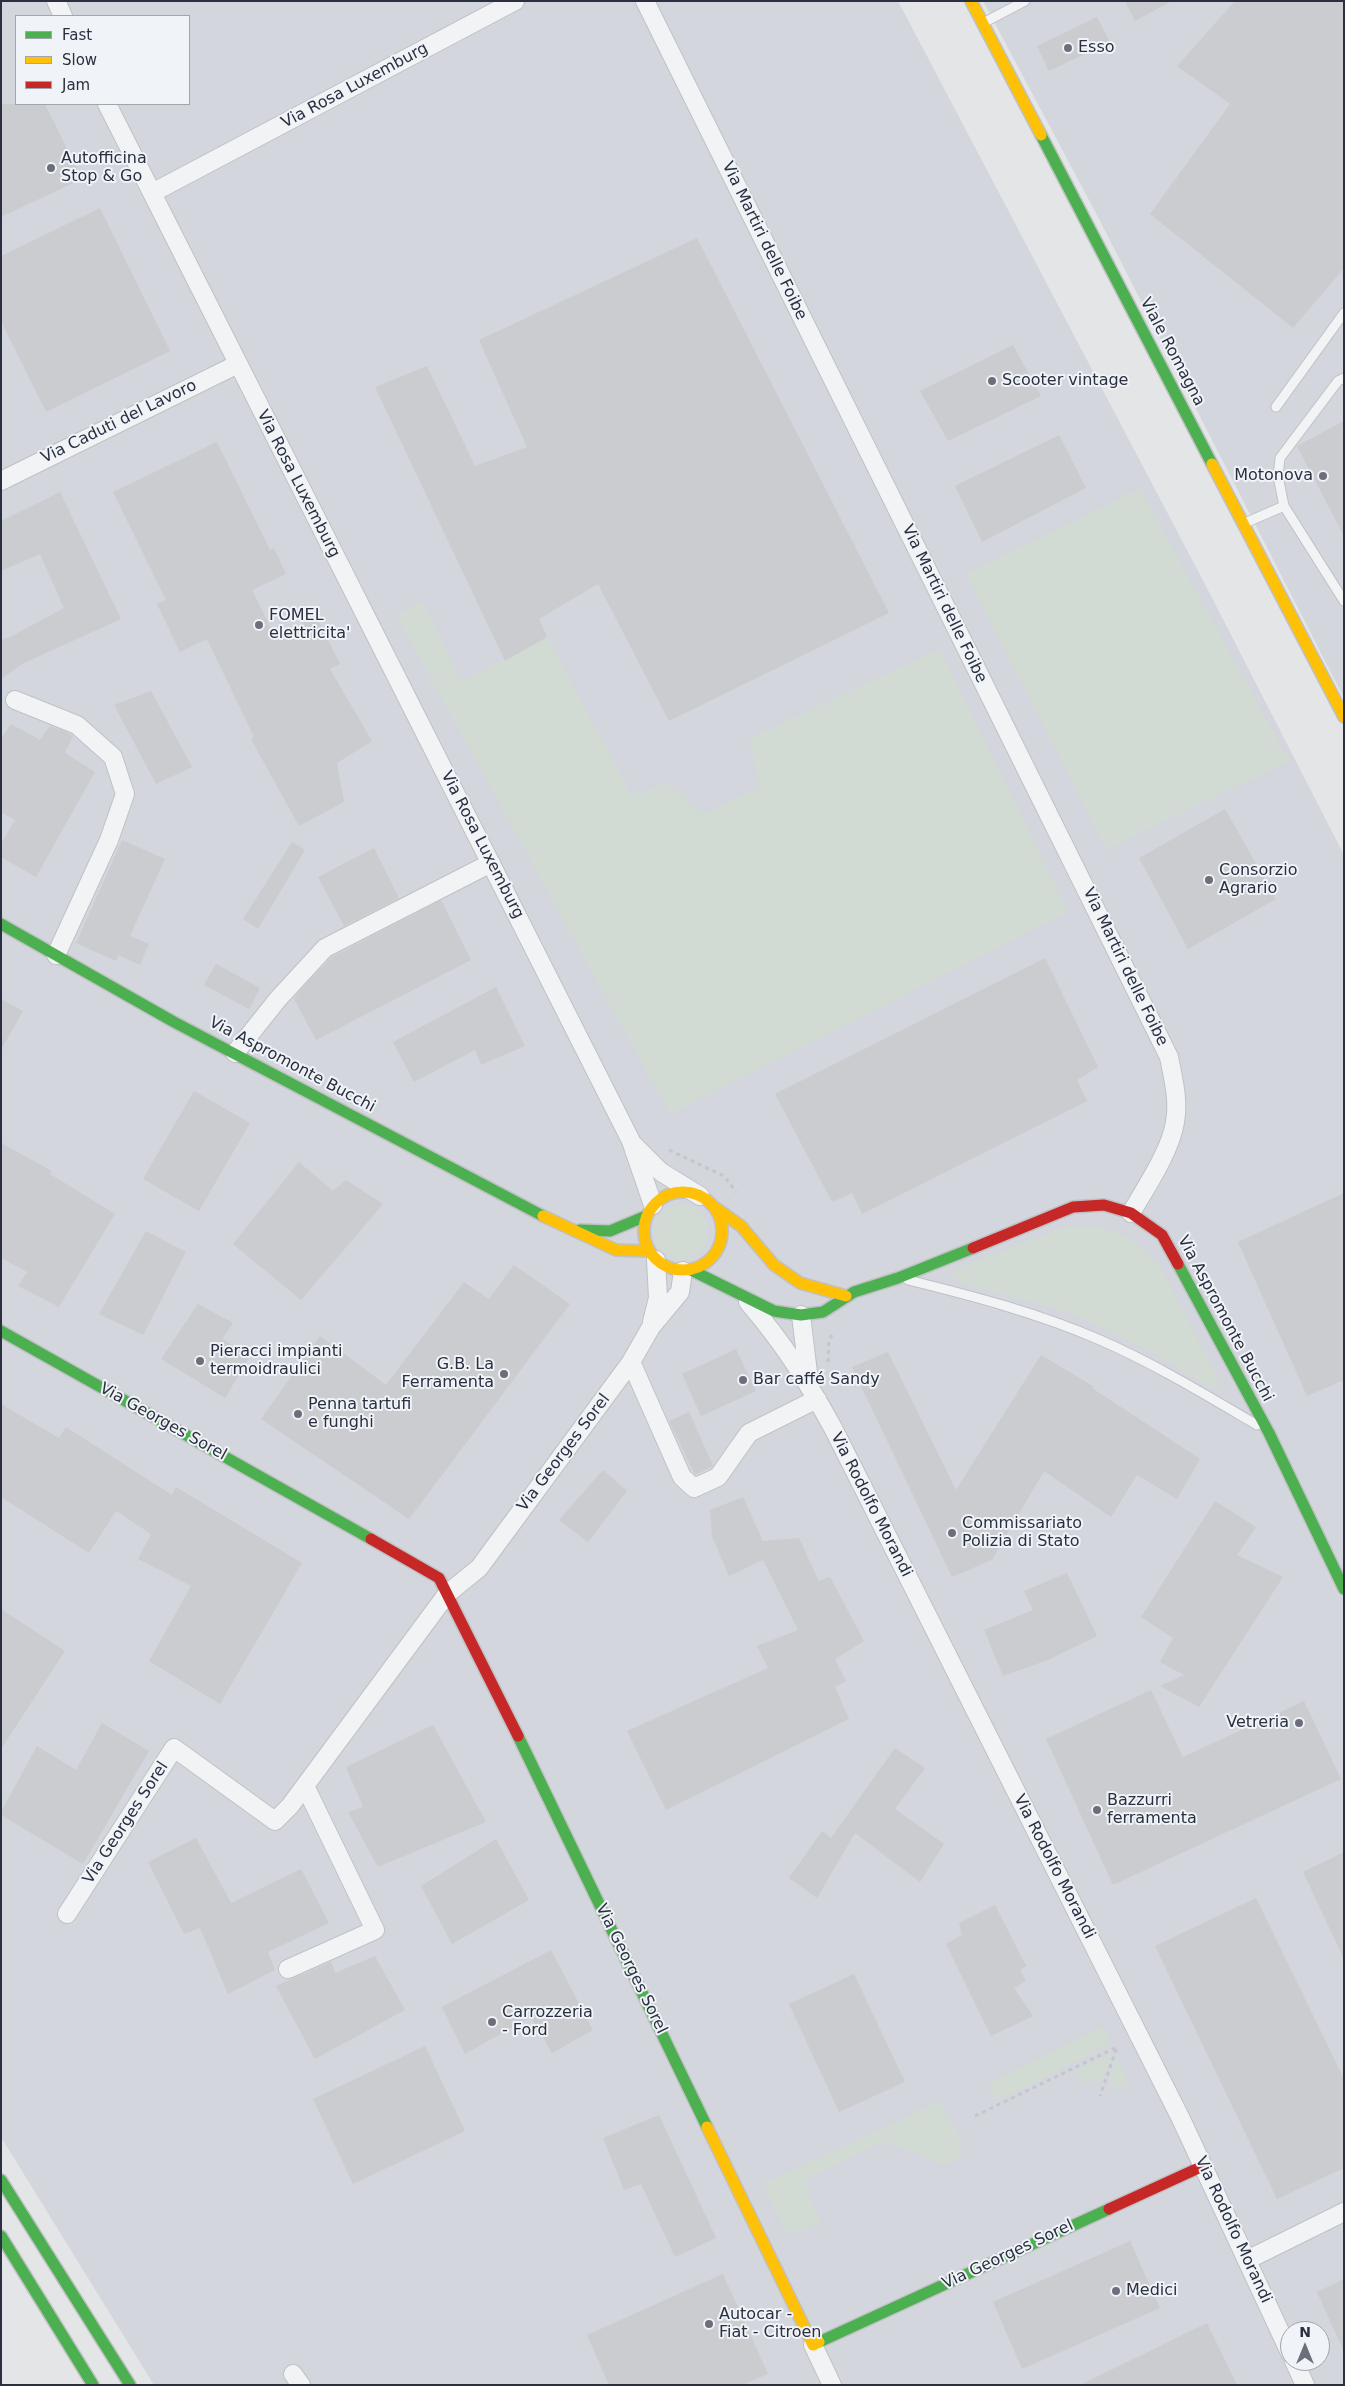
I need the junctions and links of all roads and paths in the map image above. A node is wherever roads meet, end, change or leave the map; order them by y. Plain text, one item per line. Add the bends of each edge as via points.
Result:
1 (56, 1) edge
2 (515, 1) edge
3 (645, 1) edge
4 (1025, 1) edge
5 (970, 3) edge
6 (63, 15) edge
7 (982, 23) junction
8 (108, 105) edge
9 (152, 193) junction
10 (1344, 313) edge
11 (238, 364) junction
12 (1344, 378) edge
13 (1276, 407) dead end
14 (1, 481) edge
15 (1284, 506) junction
16 (1243, 524) junction
17 (1344, 601) edge
18 (15, 700) dead end
19 (1343, 712) edge
20 (491, 863) junction
21 (1, 924) edge
22 (56, 955) junction
23 (235, 1053) junction
24 (630, 1141) junction
25 (707, 1201) junction
26 (649, 1211) junction
27 (1131, 1213) junction
28 (570, 1230) junction
29 (652, 1256) junction
30 (774, 1265) junction
31 (687, 1270) junction
32 (898, 1278) junction
33 (846, 1296) junction
34 (743, 1297) junction
35 (823, 1312) junction
36 (801, 1315) junction
37 (651, 1327) junction
38 (1, 1331) edge
39 (805, 1349) junction
40 (631, 1362) junction
41 (813, 1392) junction
42 (1269, 1433) junction
43 (1344, 1589) edge
44 (447, 1594) junction
45 (305, 1786) junction
46 (67, 1914) dead end
47 (288, 1969) dead end
48 (1100, 2096) dead end
49 (975, 2116) dead end
50 (1202, 2166) junction
51 (1, 2180) edge
52 (1344, 2212) edge
53 (1, 2236) edge
54 (1246, 2260) junction
55 (1280, 2332) edge
56 (813, 2345) junction
57 (1299, 2371) edge
58 (828, 2383) edge
59 (93, 2385) edge
60 (130, 2385) edge
61 (1305, 2385) edge

1 - 6 street
2 - 9 street, Via Rosa Luxemburg
3 - 27 street, Via Martiri delle Foibe via 1170,1057 1176,1090 1175,1123 1158,1169
4 - 7 lane
5 - 7 main road, Viale Romagna
7 - 16 main road, Viale Romagna
8 - 9 street
9 - 11 street, Via Rosa Luxemburg
10 - 13 lane
11 - 14 street, Via Caduti del Lavoro
11 - 20 street, Via Rosa Luxemburg
12 - 15 lane via 1338,380 1280,458 1278,476
15 - 16 lane
15 - 17 lane
16 - 19 main road, Viale Romagna
18 - 22 street via 77,724 113,757 125,794 109,840
20 - 23 street via 325,948
20 - 24 street, Via Rosa Luxemburg
21 - 22 main road, Via Aspromonte Bucchi
22 - 23 main road, Via Aspromonte Bucchi
23 - 28 main road, Via Aspromonte Bucchi
24 - 25 street, Via Rosa Luxemburg via 661,1172
24 - 26 street, Via Rosa Luxemburg
25 - 26 main road, Via Aspromonte Bucchi via 688,1192 675,1192 663,1197
25 - 30 main road, Via Aspromonte Bucchi via 741,1226
25 - 31 main road via 720,1218 720,1244 703,1265
26 - 28 main road, Via Aspromonte Bucchi via 610,1231
26 - 29 main road via 643,1228 644,1240
27 - 32 main road, Via Aspromonte Bucchi via 1104,1205 1073,1207
27 - 42 main road, Via Aspromonte Bucchi via 1162,1236
28 - 29 main road, Via Aspromonte Bucchi via 616,1250
29 - 31 main road, Via Aspromonte Bucchi via 669,1268
29 - 37 street, Via Georges Sorel via 658,1298
30 - 33 main road, Via Aspromonte Bucchi via 800,1283
30 - 36 main road, Via Aspromonte Bucchi
31 - 34 main road, Via Aspromonte Bucchi
31 - 37 street, Via Georges Sorel via 680,1292
32 - 33 main road, Via Aspromonte Bucchi
32 - 42 lane via 973,1296 1101,1340 1167,1373
33 - 35 main road, Via Aspromonte Bucchi
34 - 36 main road, Via Aspromonte Bucchi via 774,1311
34 - 41 street, Via Rodolfo Morandi via 777,1336
35 - 36 main road, Via Aspromonte Bucchi
35 - 39 street, Via Rodolfo Morandi
36 - 39 street, Via Rodolfo Morandi
37 - 40 street, Via Georges Sorel
38 - 44 main road, Via Georges Sorel via 439,1578
39 - 41 street, Via Rodolfo Morandi
40 - 41 street via 682,1477 694,1488 718,1477 749,1433
40 - 44 street, Via Georges Sorel via 479,1568
41 - 50 street, Via Rodolfo Morandi
42 - 43 main road, Via Aspromonte Bucchi
44 - 45 street, Via Georges Sorel
44 - 56 main road, Via Georges Sorel
45 - 46 street, Via Georges Sorel via 275,1821 174,1748
45 - 47 street via 374,1930
48 - 49 path via 1117,2047
50 - 54 street, Via Rodolfo Morandi
50 - 56 main road, Via Georges Sorel
51 - 60 main road
52 - 54 street
53 - 59 main road
54 - 55 street, Via Rodolfo Morandi
56 - 58 street, Via Georges Sorel
57 - 61 street

